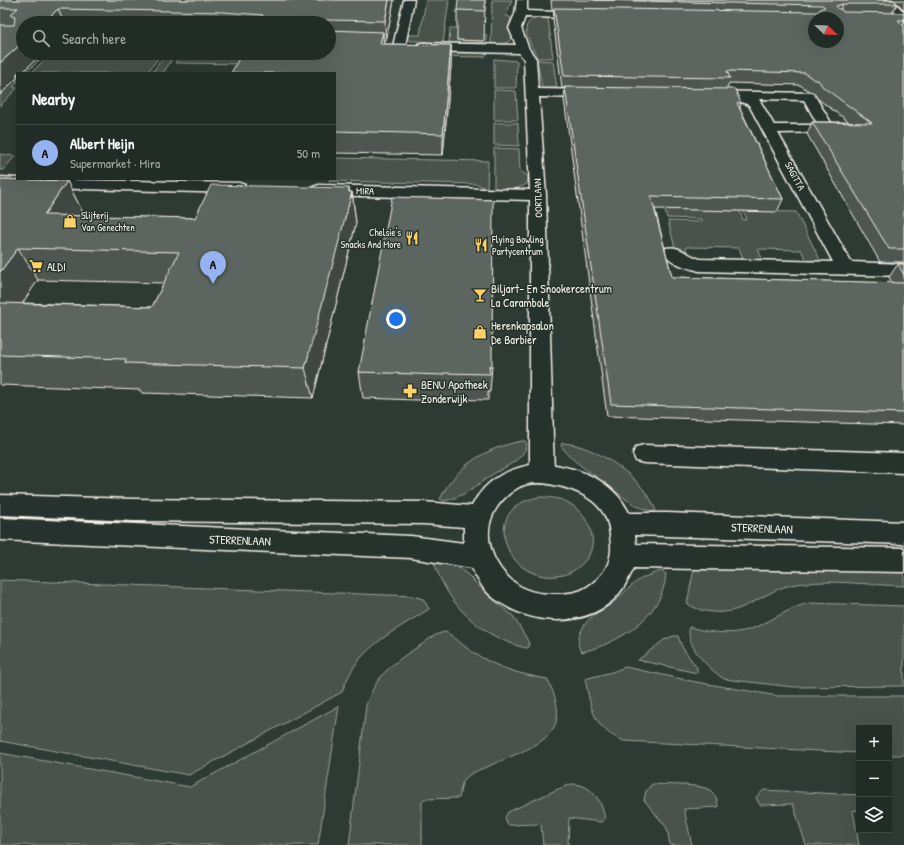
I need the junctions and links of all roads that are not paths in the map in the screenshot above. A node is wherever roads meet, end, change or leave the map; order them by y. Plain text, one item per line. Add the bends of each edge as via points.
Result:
1 (409, 0) edge
2 (886, 0) edge
3 (521, 7) edge
4 (599, 16) edge
5 (889, 20) edge
6 (904, 20) edge
7 (523, 49) junction
8 (533, 92) junction
9 (610, 94) edge
10 (695, 95) edge
11 (735, 95) junction
12 (768, 128) junction
13 (0, 182) edge
14 (254, 188) edge
15 (303, 190) edge
16 (538, 195) junction
17 (672, 252) dead end
18 (846, 268) junction
19 (904, 270) edge
20 (644, 454) dead end
21 (904, 462) edge
22 (542, 473) junction
23 (0, 505) edge
24 (478, 516) junction
25 (621, 524) junction
26 (0, 529) edge
27 (904, 533) edge
28 (625, 556) junction
29 (479, 557) junction
30 (904, 560) edge

1 - 7 street via 395,46
2 - 6 street
3 - 4 street
3 - 7 street, OORTLAAN via 515,28
5 - 6 street
7 - 8 street, OORTLAAN via 530,59
8 - 9 street
8 - 16 street, OORTLAAN
10 - 11 street, SAGITTA
11 - 12 street, SAGITTA via 754,102
11 - 12 street, SAGITTA via 808,96 828,129
12 - 18 street, SAGITTA
13 - 14 street
15 - 16 street, MIRA
16 - 22 street, OORTLAAN
17 - 18 street via 683,260 699,265
18 - 19 street
20 - 21 street
22 - 24 street via 521,476 502,485 487,499
22 - 25 street via 562,475 598,492 612,507
23 - 24 street
24 - 29 street via 475,536
25 - 27 street, STERRENLAAN
25 - 28 street
26 - 29 street, STERRENLAAN via 411,547
28 - 29 street via 620,572 605,591 582,604 555,608 530,604 508,593 490,577
28 - 30 street

